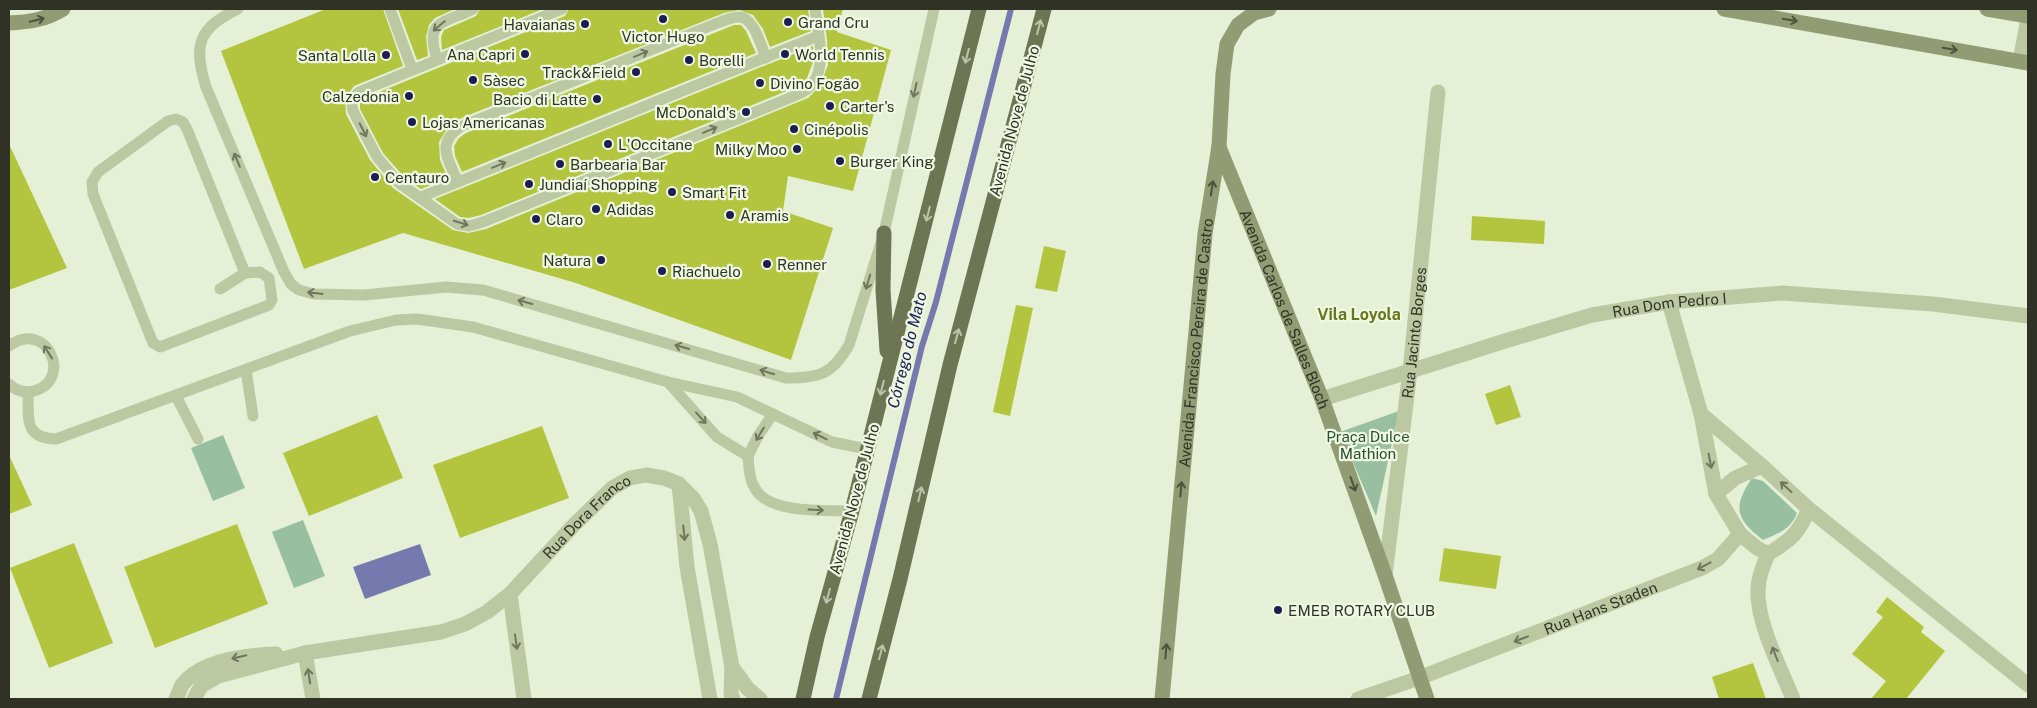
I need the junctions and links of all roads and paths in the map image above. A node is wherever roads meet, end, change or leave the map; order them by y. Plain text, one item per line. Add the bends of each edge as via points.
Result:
1 (63, 9) edge
2 (238, 9) edge
3 (390, 9) edge
4 (473, 9) edge
5 (562, 9) edge
6 (815, 9) edge
7 (934, 9) edge
8 (979, 9) edge
9 (1044, 9) edge
10 (1269, 9) edge
11 (1724, 9) edge
12 (1987, 9) edge
13 (2028, 17) edge
14 (9, 23) edge
15 (818, 36) junction
16 (766, 58) junction
17 (436, 59) junction
18 (2024, 62) edge
19 (412, 69) junction
20 (1438, 92) dead end
21 (1219, 146) junction
22 (458, 182) junction
23 (421, 197) junction
24 (884, 233) junction
25 (284, 272) junction
26 (245, 273) junction
27 (269, 278) junction
28 (220, 289) dead end
29 (1669, 302) junction
30 (2028, 316) edge
31 (9, 346) edge
32 (888, 366) junction
33 (246, 370) junction
34 (1410, 371) junction
35 (668, 382) junction
36 (9, 384) edge
37 (28, 392) junction
38 (176, 396) junction
39 (1322, 399) junction
40 (773, 414) junction
41 (1700, 414) junction
42 (252, 416) dead end
43 (198, 439) dead end
44 (867, 449) junction
45 (748, 456) junction
46 (1762, 466) junction
47 (679, 484) junction
48 (1716, 494) junction
49 (1810, 509) junction
50 (852, 511) junction
51 (1740, 534) junction
52 (1768, 554) junction
53 (1386, 575) junction
54 (510, 594) junction
55 (305, 653) junction
56 (732, 666) junction
57 (1419, 678) junction
58 (2028, 685) edge
59 (176, 699) edge
60 (194, 699) edge
61 (313, 699) edge
62 (524, 699) edge
63 (710, 699) edge
64 (733, 699) edge
65 (760, 699) edge
66 (801, 699) edge
67 (869, 699) edge
68 (1162, 699) edge
69 (1358, 699) edge
70 (1428, 699) edge
71 (1793, 699) edge

14 -> 1 street via 36,22
25 -> 2 lane via 200,68 203,34 218,18
3 - 19 lane
4 -> 17 lane via 442,22 433,32 431,42
5 - 17 lane
6 - 15 lane
7 -> 24 lane
8 -> 32 main road, Avenida Nove de Julho
67 -> 9 main road, Avenida Nove de Julho via 950,365
10 - 21 street, Avenida Francisco Pereira de Castro via 1254,13 1238,25 1227,44
11 -> 18 street
12 - 13 street
13 - 18 street
15 - 16 lane
23 -> 15 lane via 458,224 469,226 783,101 807,89 817,76 821,58
22 -> 16 lane
22 -> 16 lane via 446,154 446,142 451,133 462,126 738,17 752,25
17 - 19 lane
19 -> 23 lane via 359,92 353,96 351,104 377,157 399,183
20 - 34 street, Rua Jacinto Borges
21 - 39 street, Avenida Carlos de Salles Bloch
68 -> 21 street, Avenida Francisco Pereira de Castro via 1204,234
22 - 23 lane
24 -> 25 lane via 849,345 830,370 813,378 786,378 483,290 446,288 314,294 299,290
24 - 32 main road via 882,290
25 - 27 lane
26 - 27 lane via 260,272
26 - 27 lane via 183,122 176,119 168,121 98,172 92,182 94,194 153,342 160,347 269,305 272,300
26 - 28 lane
29 - 30 street, Rua Dom Pedro I via 1782,293 1934,304
29 - 34 street, Rua Dom Pedro I via 1592,316
29 - 41 street
37 -> 31 lane via 50,380 54,363 52,355 41,342 33,339 24,338
32 -> 44 main road, Avenida Nove de Julho
33 - 35 lane via 368,326 417,319 473,327
33 - 38 lane
33 - 42 lane
34 - 39 street, Rua Dom Pedro I
34 - 53 street, Rua Jacinto Borges
35 - 40 lane via 737,397
35 -> 45 lane via 717,437
36 - 37 lane via 19,391
37 - 38 lane via 29,424 35,434 43,438 66,436
38 - 43 lane
39 -> 53 street, Avenida Carlos de Salles Bloch
44 -> 40 lane via 832,442
40 -> 45 lane
41 - 46 street
41 -> 48 street
44 - 50 main road, Avenida Nove de Julho
45 -> 50 lane via 749,472 756,490 767,501 787,507
46 - 48 street via 1735,478
49 -> 46 street
47 - 54 street, Rua Dora Franco via 646,475 630,478 612,488
47 - 56 street via 693,498 706,526
47 -> 63 street via 687,568
48 - 51 street
49 - 52 street via 1801,527 1787,542
49 - 58 street
50 -> 66 main road, Avenida Nove de Julho
51 - 52 street
51 -> 57 street, Rua Hans Staden via 1718,559 1702,568
71 -> 52 street via 1760,615 1760,574
53 - 57 street, Avenida Carlos de Salles Bloch
54 - 55 street, Rua Dora Franco via 465,624 441,632
54 -> 62 street
55 -> 59 street, Rua Dora Franco via 243,655 212,664 182,685
55 - 60 street, Rua Dora Franco via 218,676 201,686
61 -> 55 street
56 - 64 street
56 - 65 street via 748,689
57 - 69 street, Rua Hans Staden
57 - 70 street, Avenida Carlos de Salles Bloch

